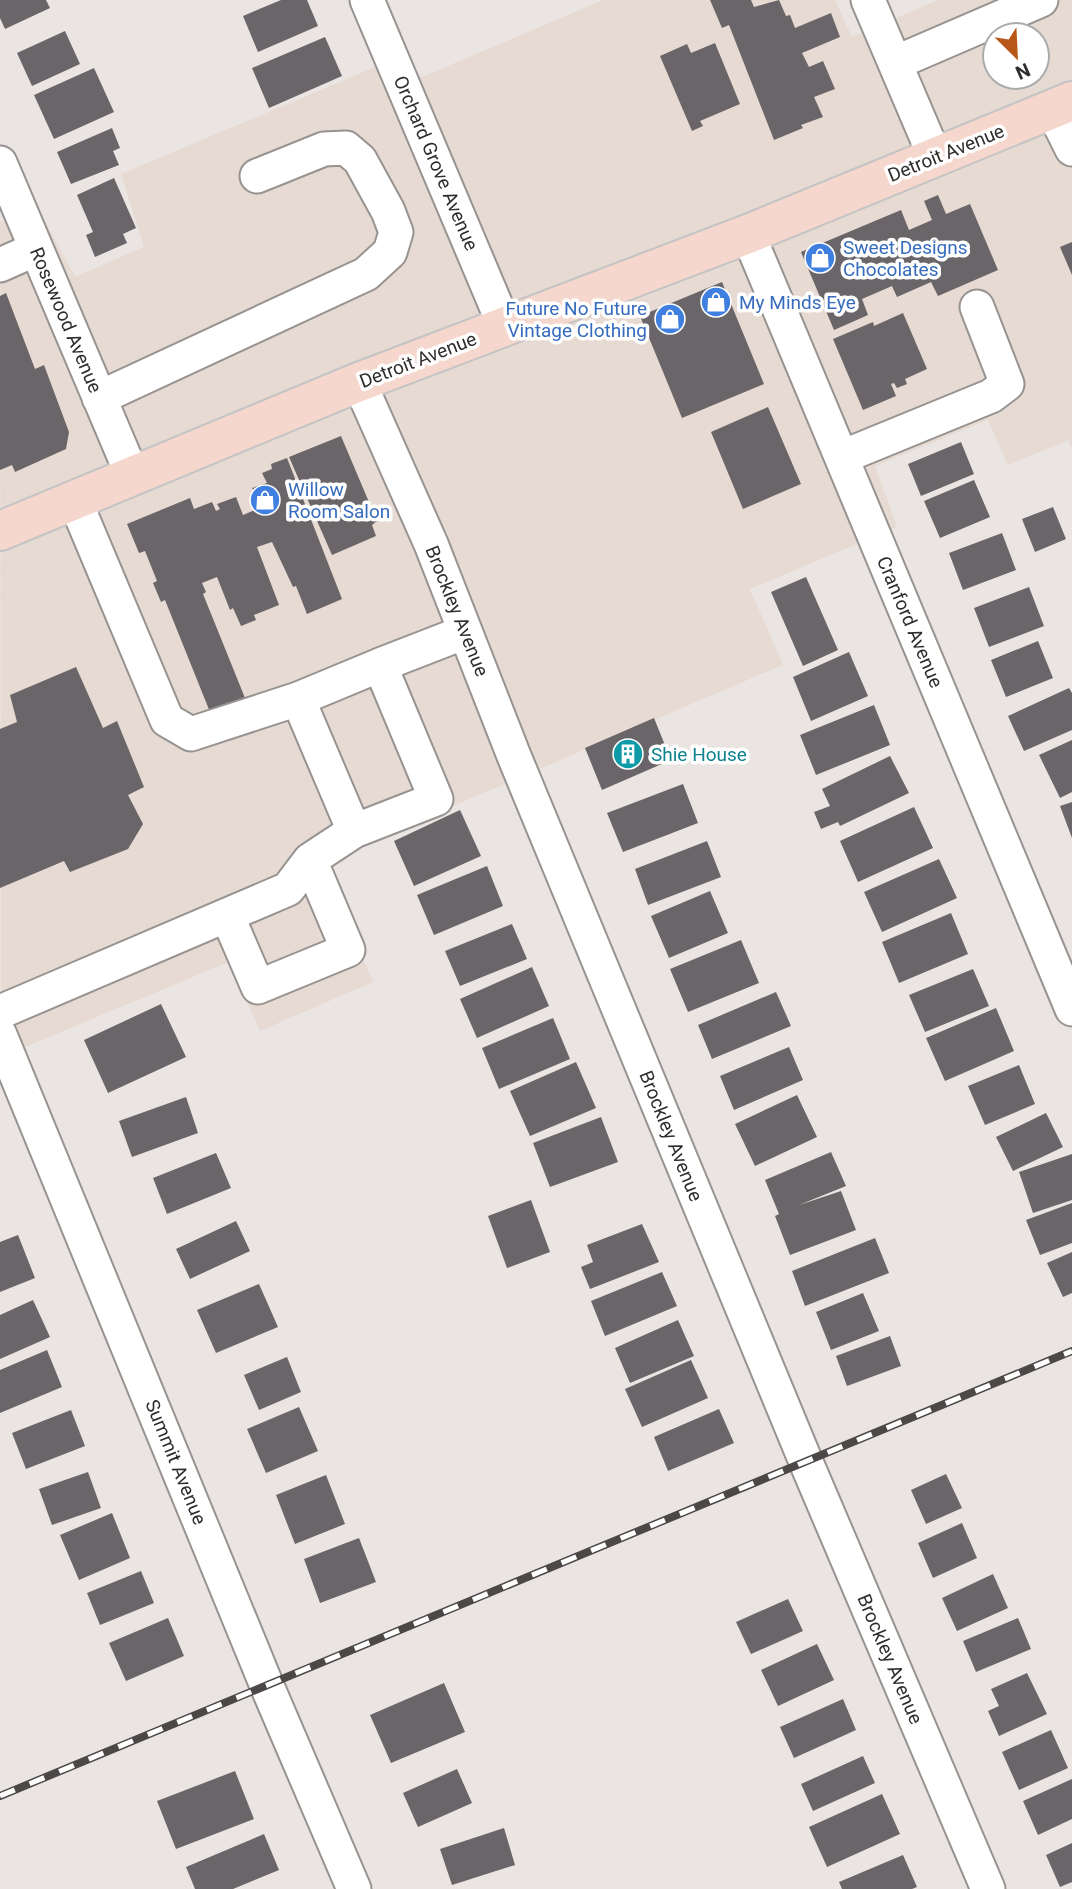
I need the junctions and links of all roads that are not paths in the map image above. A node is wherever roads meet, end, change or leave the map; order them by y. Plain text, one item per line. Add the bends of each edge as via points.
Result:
1 (367, 0) edge
2 (868, 0) edge
3 (1041, 0) edge
4 (895, 63) junction
5 (1062, 105) edge
6 (1072, 149) edge
7 (935, 157) junction
8 (0, 163) edge
9 (257, 176) dead end
10 (748, 234) junction
11 (36, 249) junction
12 (0, 264) edge
13 (977, 307) dead end
14 (505, 327) junction
15 (359, 382) junction
16 (99, 398) junction
17 (842, 457) junction
18 (133, 477) junction
19 (75, 501) junction
20 (0, 531) edge
21 (466, 632) junction
22 (380, 666) junction
23 (298, 699) junction
24 (354, 831) junction
25 (310, 860) junction
26 (227, 915) junction
27 (1072, 1009) edge
28 (0, 1012) edge
29 (0, 1035) edge
30 (354, 1889) edge
31 (988, 1889) edge

1 - 14 street, Orchard Grove Avenue
2 - 4 street
3 - 4 street
4 - 7 street
5 - 6 street
5 - 7 main road, Detroit Avenue
7 - 10 main road, Detroit Avenue
8 - 11 street, Rosewood Avenue
9 - 16 street via 324,149 346,148 360,160 388,211 396,232 390,252 366,274
10 - 14 main road, Detroit Avenue
10 - 17 street, Cranford Avenue
11 - 12 street
11 - 16 street, Rosewood Avenue
13 - 17 street via 1007,384 991,396
14 - 15 main road, Detroit Avenue
15 - 18 main road, Detroit Avenue
15 - 21 street, Brockley Avenue
16 - 18 street, Rosewood Avenue
17 - 27 street, Cranford Avenue
18 - 19 main road, Detroit Avenue
19 - 20 main road, Detroit Avenue
19 - 23 street via 167,720 191,734
21 - 22 street
21 - 31 street, Brockley Avenue via 806,1462
22 - 23 street
22 - 24 street via 436,799
23 - 24 street
24 - 25 street
25 - 26 street via 288,889
25 - 26 street via 348,950 258,987
26 - 28 street
29 - 30 street, Summit Avenue

